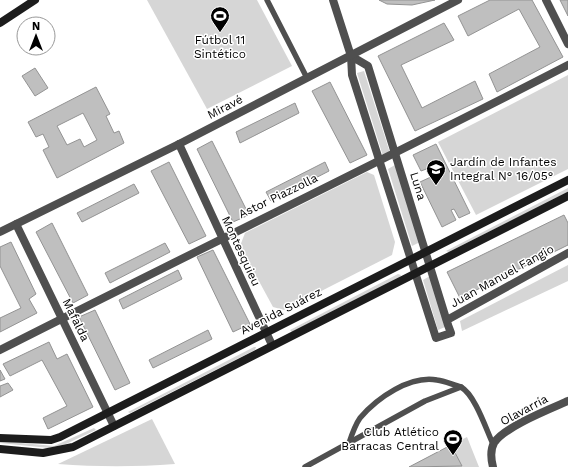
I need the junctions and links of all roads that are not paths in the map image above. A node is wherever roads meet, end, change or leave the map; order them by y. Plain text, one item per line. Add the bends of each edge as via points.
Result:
1 (35, 0) edge
2 (267, 0) edge
3 (333, 0) edge
4 (458, 0) edge
5 (546, 0) edge
6 (0, 23) edge
7 (568, 44) edge
8 (351, 56) junction
9 (568, 65) edge
10 (307, 78) junction
11 (179, 144) junction
12 (395, 152) junction
13 (379, 160) junction
14 (568, 180) edge
15 (568, 196) edge
16 (16, 224) junction
17 (0, 232) edge
18 (221, 238) junction
19 (426, 251) junction
20 (568, 253) edge
21 (412, 258) junction
22 (431, 266) junction
23 (416, 273) junction
24 (62, 318) junction
25 (447, 320) junction
26 (266, 332) junction
27 (272, 345) junction
28 (0, 350) edge
29 (461, 387) junction
30 (568, 401) edge
31 (109, 414) junction
32 (114, 426) junction
33 (0, 438) edge
34 (349, 443) junction
35 (493, 444) junction
36 (0, 449) edge
37 (305, 467) edge
38 (493, 467) edge

1 - 6 street
2 - 10 lane
3 - 8 street
4 - 8 street, Miravé
5 - 7 street
8 - 10 street, Miravé
8 - 12 street, Luna via 368,66
8 - 13 street via 352,75
9 - 12 street, Astor Piazzolla
10 - 11 street, Miravé
11 - 16 street, Miravé
11 - 18 street, Montesquieu
12 - 13 street, Astor Piazzolla
12 - 19 street, Luna
13 - 18 street, Astor Piazzolla
13 - 21 street
14 - 19 street, Avenida Suárez
15 - 22 street
16 - 17 street, Miravé
16 - 24 street, Mafalda
18 - 24 street, Astor Piazzolla
18 - 26 street, Montesquieu
19 - 21 street, Avenida Suárez
19 - 22 street, Luna
20 - 25 street, Juan Manuel Fangio
21 - 23 street
21 - 26 street, Avenida Suárez
22 - 23 street
22 - 25 street, Luna
23 - 25 street, Luna via 436,338 451,333
23 - 27 street
24 - 28 street, Astor Piazzolla
24 - 31 street, Mafalda
26 - 27 street, Montesquieu
26 - 31 street, Avenida Suárez
27 - 32 street
29 - 34 lane via 425,401
29 - 34 lane via 437,380 409,383 381,399 360,418
29 - 35 lane via 467,391
30 - 35 street, Olavarría via 513,428
31 - 32 street, Mafalda
31 - 33 street, Avenida Suárez via 51,440
32 - 36 street via 72,447 58,451 43,453
34 - 37 lane
35 - 38 street

